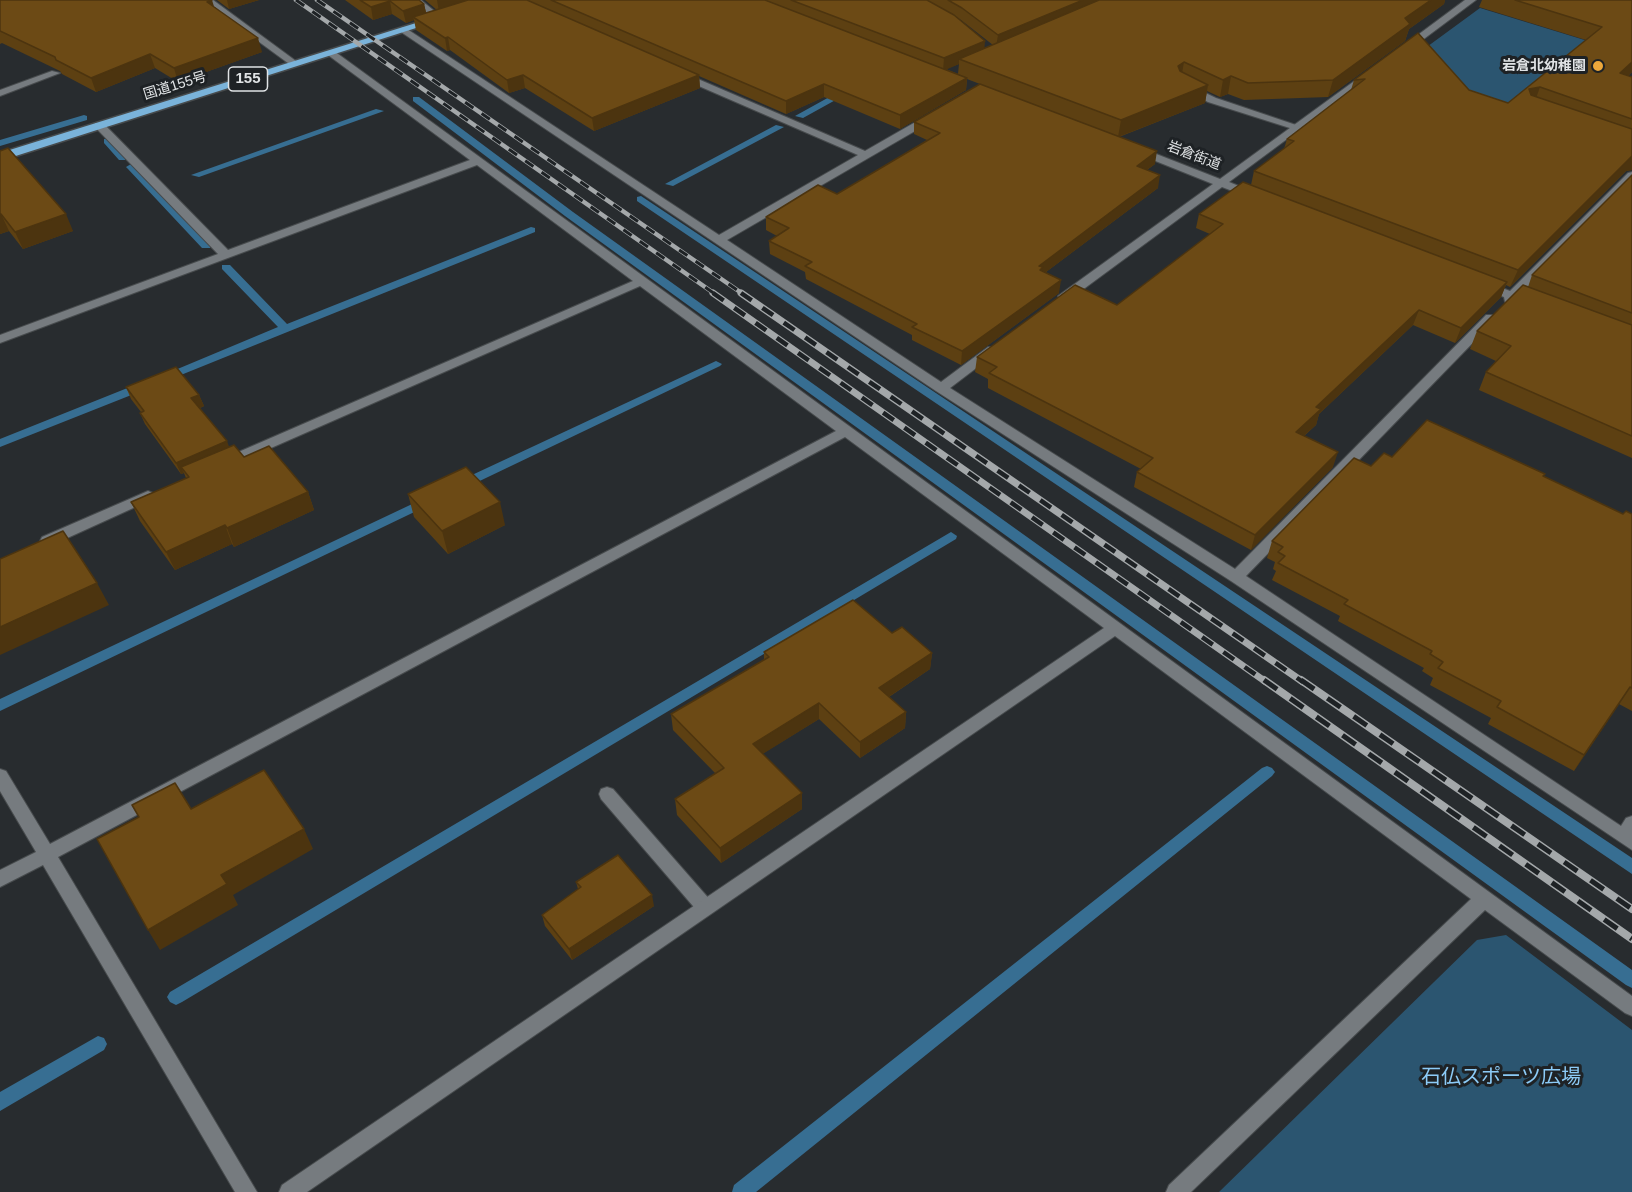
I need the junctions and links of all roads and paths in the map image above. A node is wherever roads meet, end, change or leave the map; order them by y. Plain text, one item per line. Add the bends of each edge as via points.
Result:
1 (207, 0) edge
2 (415, 0) edge
3 (1471, 0) edge
4 (444, 17) joint
5 (404, 30) junction
6 (331, 53) junction
7 (1394, 57) edge
8 (296, 64) junction
9 (673, 71) edge
10 (1374, 71) edge
11 (55, 73) edge
12 (1182, 84) edge
13 (0, 93) edge
14 (938, 113) edge
15 (99, 125) junction
16 (1297, 127) junction
17 (1122, 145) edge
18 (866, 155) junction
19 (0, 157) edge
20 (478, 161) junction
21 (1632, 174) edge
22 (1221, 183) junction
23 (1264, 200) edge
24 (720, 239) junction
25 (226, 255) junction
26 (1469, 279) edge
27 (642, 281) junction
28 (1512, 296) junction
29 (1052, 306) edge
30 (1543, 307) edge
31 (0, 339) edge
32 (1006, 340) edge
33 (941, 388) junction
34 (846, 431) junction
35 (207, 471) edge
36 (163, 490) edge
37 (33, 547) edge
38 (1236, 578) junction
39 (1114, 628) junction
40 (0, 776) edge
41 (607, 794) dead end
42 (1629, 834) edge
43 (47, 855) junction
44 (0, 879) edge
45 (1484, 899) junction
46 (705, 907) junction
47 (1632, 1007) edge
48 (247, 1192) edge
49 (289, 1192) edge
50 (1176, 1192) edge

1 - 8 street
2 - 4 street
3 - 7 street
4 - 5 highway, 国道155号 / 155
5 - 6 highway, 国道155号 / 155
5 - 24 street
6 - 8 highway, 国道155号 / 155
6 - 20 street
8 - 15 highway, 国道155号 / 155
9 - 18 street
10 - 16 street
11 - 13 street
12 - 16 street via 1212,100
14 - 18 street
15 - 19 highway, 国道155号 / 155
15 - 25 street
16 - 22 street
17 - 22 street, 岩倉街道
18 - 24 street
20 - 25 street
20 - 27 street
21 - 28 street
22 - 23 street, 岩倉街道
22 - 29 street
24 - 33 street
25 - 31 street
26 - 28 street
27 - 34 street
27 - 35 street
28 - 30 street
28 - 38 street
32 - 33 street
33 - 38 street
34 - 39 street
34 - 43 street
36 - 37 street
38 - 42 street
39 - 45 street
39 - 46 street
40 - 43 street
41 - 46 street
43 - 44 street
43 - 48 street
45 - 47 street
45 - 50 street
46 - 49 street

